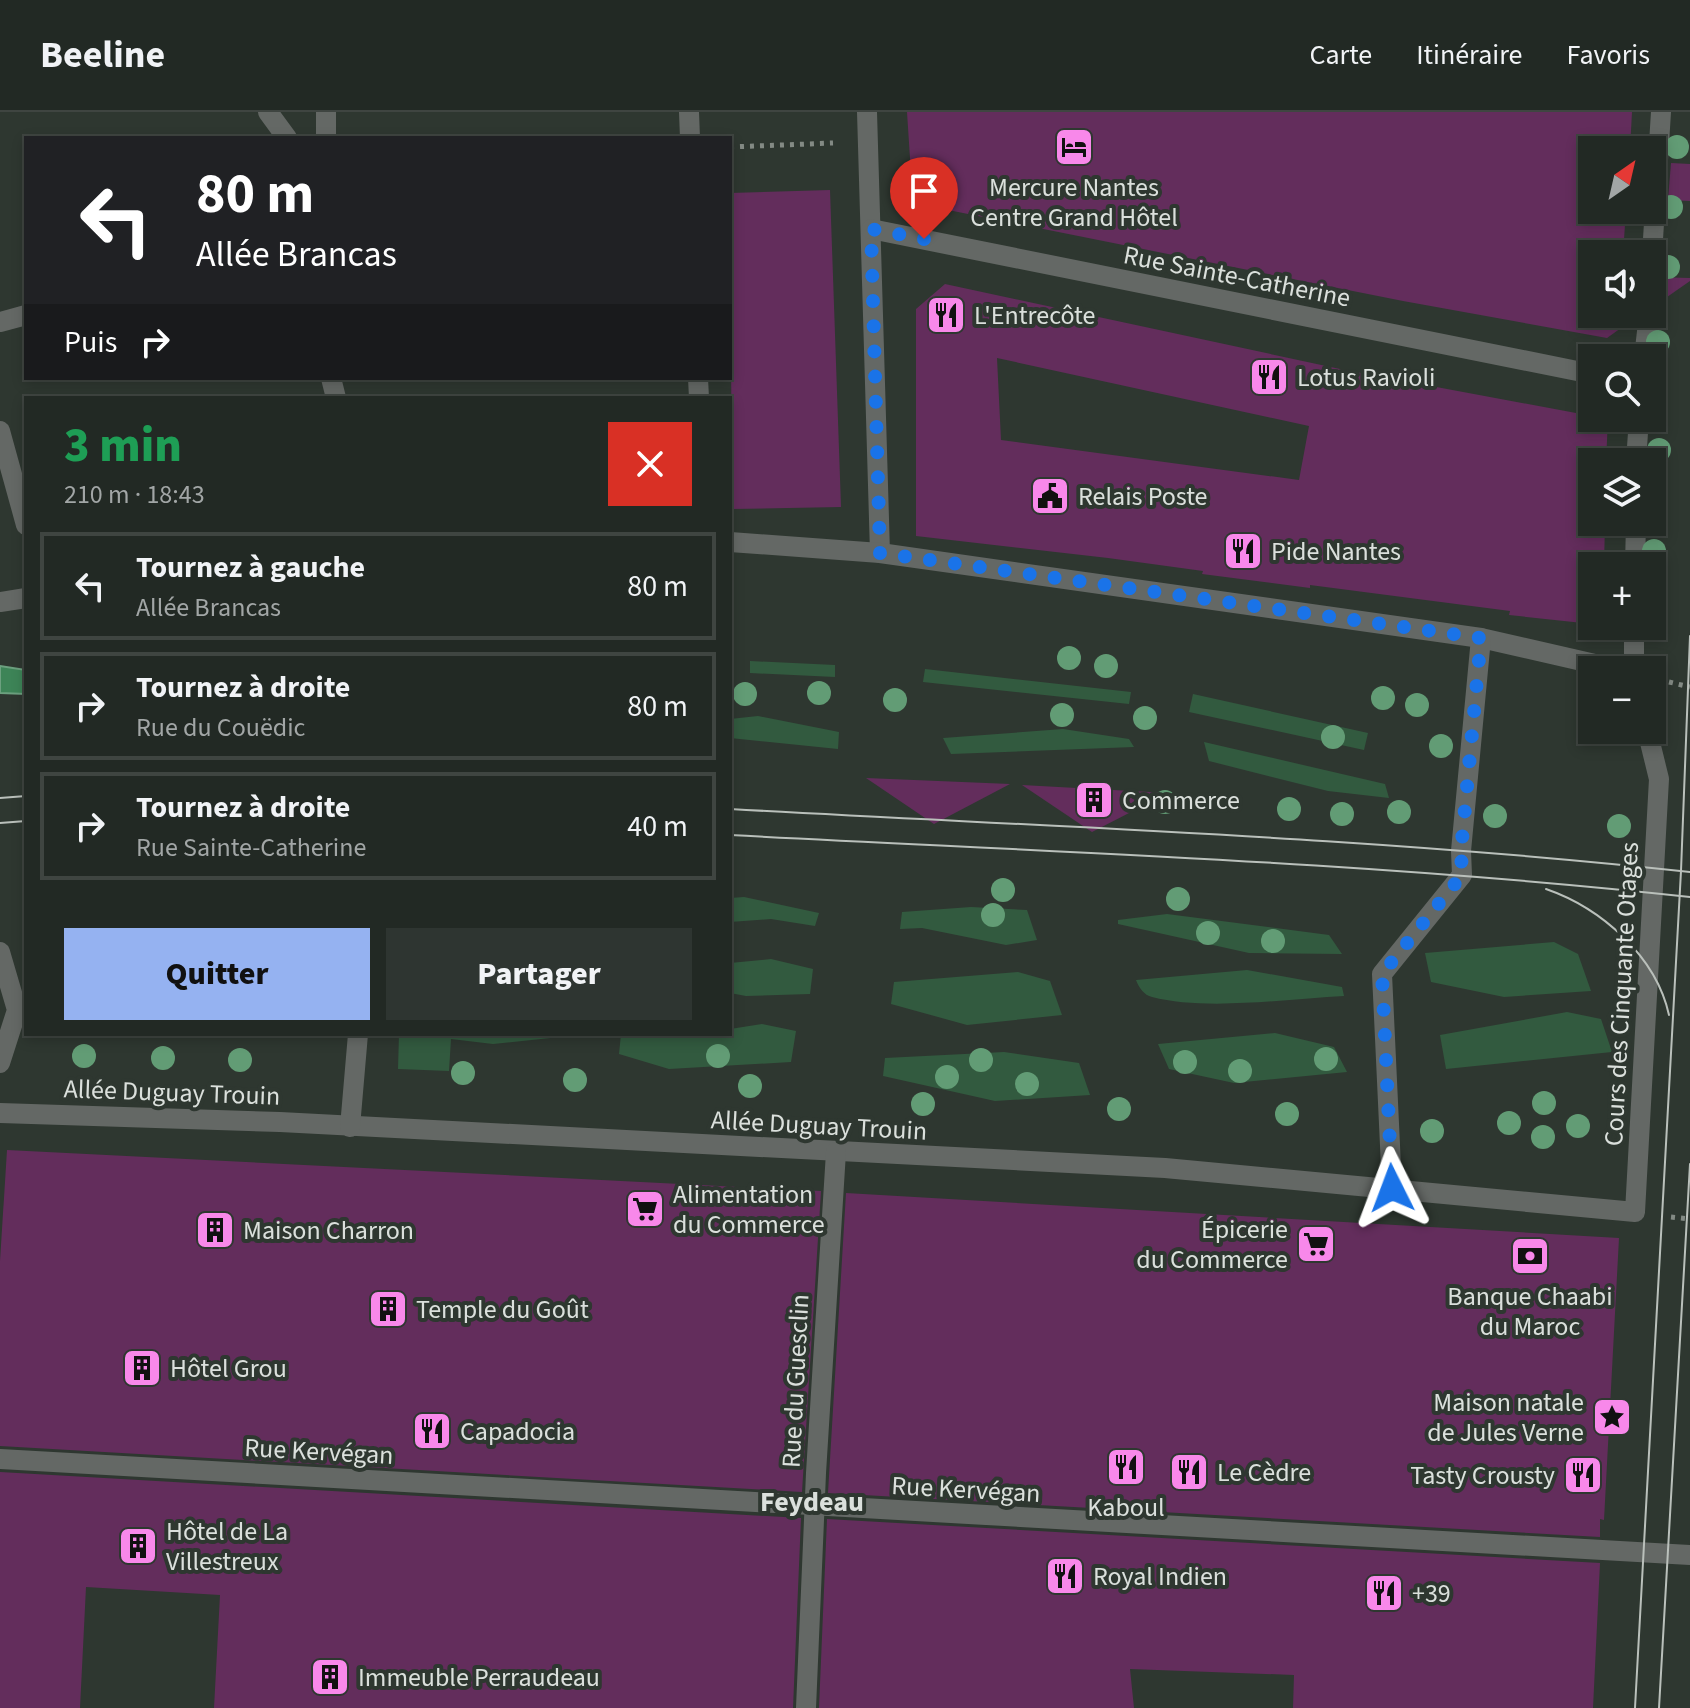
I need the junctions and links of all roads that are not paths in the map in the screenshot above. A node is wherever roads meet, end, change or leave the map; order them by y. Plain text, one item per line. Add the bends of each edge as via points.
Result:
1 (268, 112) edge
2 (326, 112) edge
3 (689, 112) edge
4 (867, 112) edge
5 (1661, 112) edge
6 (286, 136) edge
7 (326, 136) edge
8 (690, 136) edge
9 (871, 229) junction
10 (1653, 240) edge
11 (24, 316) edge
12 (0, 322) edge
13 (1578, 371) edge
14 (0, 431) edge
15 (24, 518) edge
16 (732, 542) edge
17 (880, 553) junction
18 (24, 598) edge
19 (0, 602) edge
20 (1481, 638) junction
21 (1578, 660) edge
22 (1650, 744) edge
23 (0, 952) edge
24 (358, 1036) edge
25 (0, 1063) edge
26 (0, 1113) edge
27 (350, 1127) junction
28 (836, 1152) junction
29 (1392, 1188) junction
30 (1635, 1212) joint
31 (0, 1459) edge
32 (816, 1505) junction
33 (1690, 1555) edge
34 (806, 1708) edge

1 - 6 street
2 - 7 street
3 - 8 street
4 - 9 street
5 - 10 street
9 - 13 street, Rue Sainte-Catherine
9 - 17 street
11 - 12 street
14 - 15 street
16 - 17 street
17 - 20 street
18 - 19 street
20 - 21 street
20 - 29 street via 1462,875 1382,974
22 - 30 street, Cours des Cinquante Otages via 1659,779
23 - 25 street via 17,1010
24 - 27 street
26 - 27 street, Allée Duguay Trouin
27 - 28 street, Allée Duguay Trouin
28 - 29 street, Allée Duguay Trouin via 1165,1168
28 - 32 street, Rue du Guesclin
29 - 30 street, Allée Duguay Trouin
31 - 32 street, Rue Kervégan
32 - 33 street, Rue Kervégan
32 - 34 street, Rue du Guesclin

